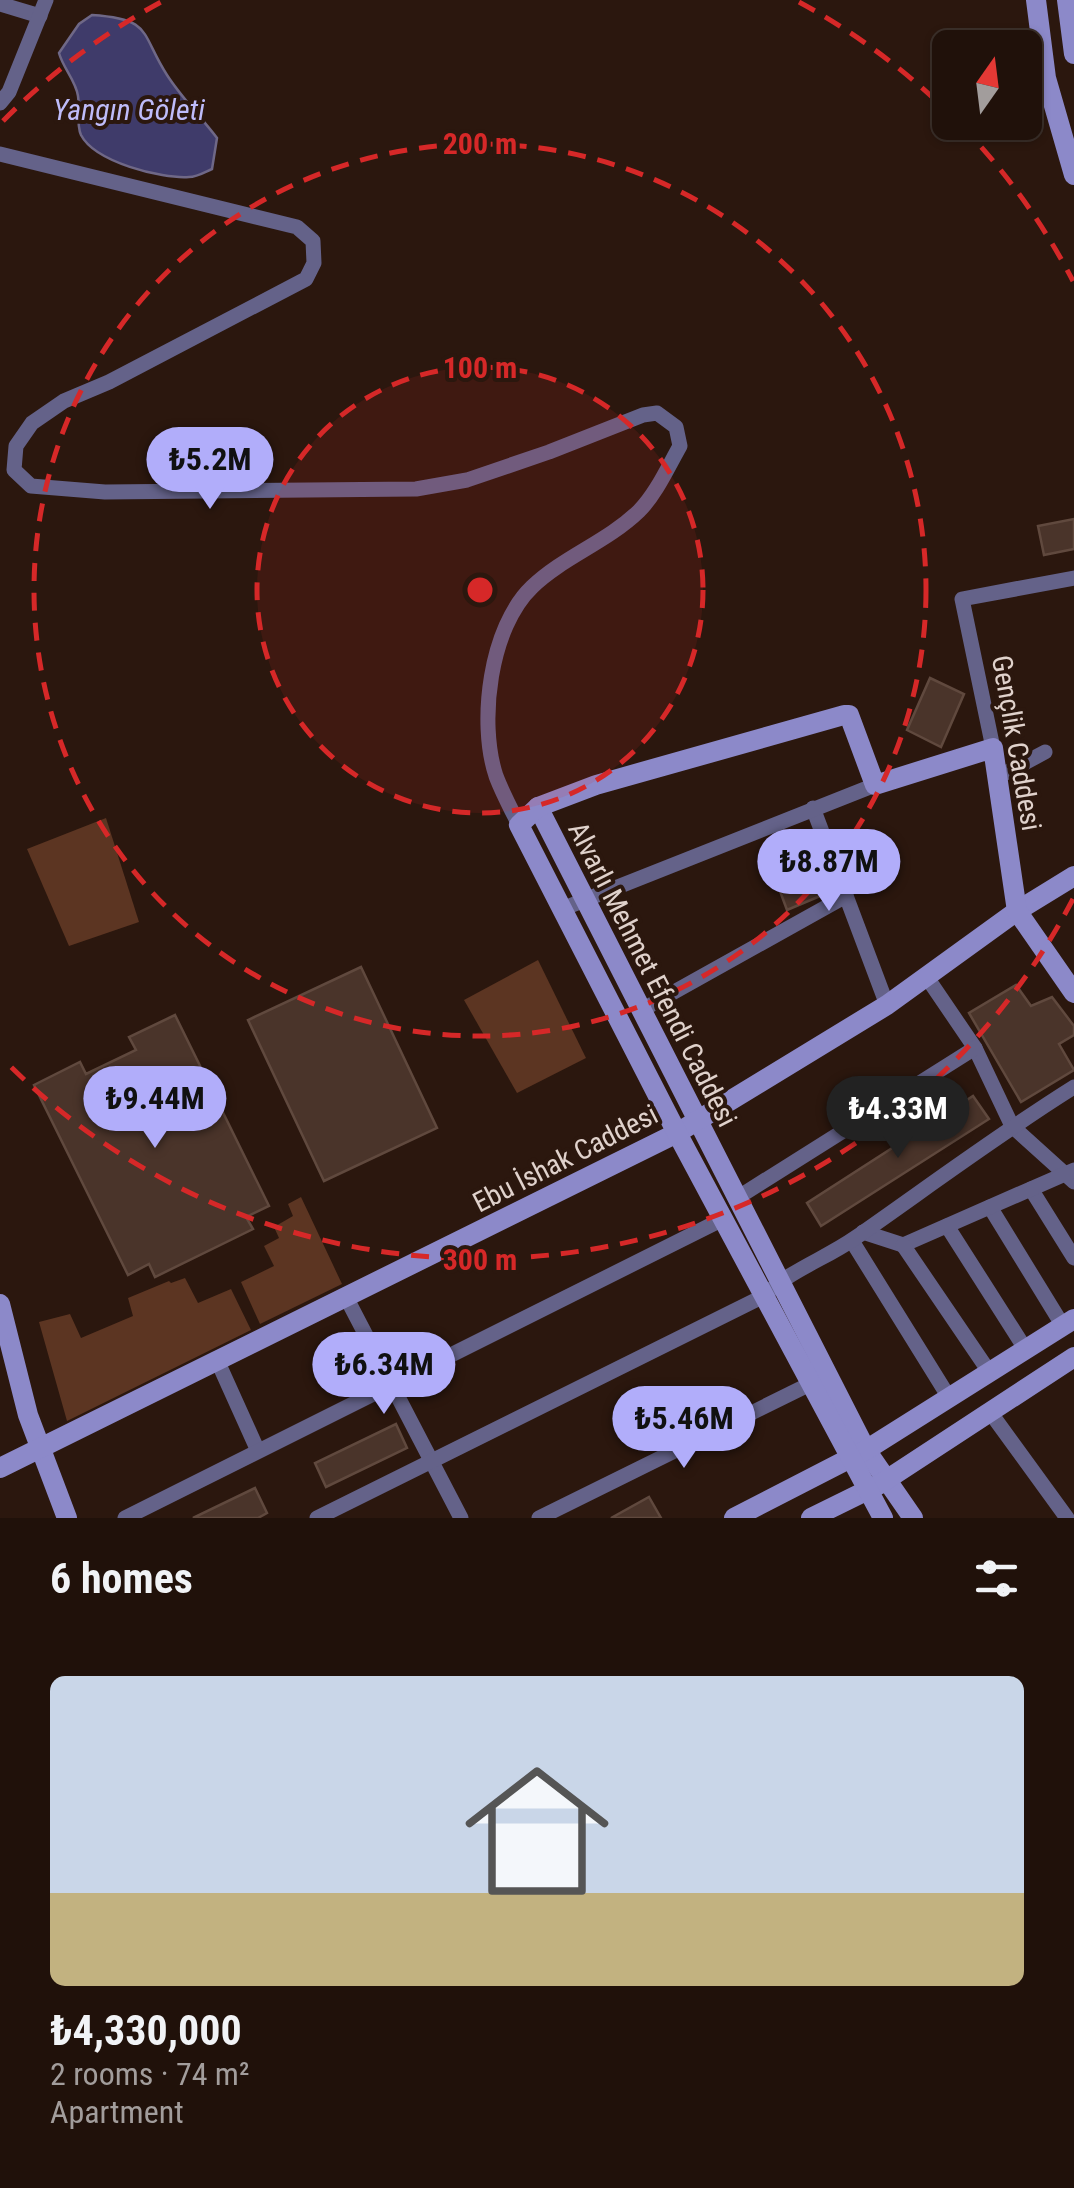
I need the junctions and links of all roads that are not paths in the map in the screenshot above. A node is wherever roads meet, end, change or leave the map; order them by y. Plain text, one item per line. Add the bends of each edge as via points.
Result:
1 (1036, 0) edge
2 (1067, 0) edge
3 (0, 4) edge
4 (43, 8) edge
5 (1074, 54) edge
6 (0, 104) edge
7 (0, 154) edge
8 (1074, 175) edge
9 (1074, 578) edge
10 (993, 748) junction
11 (1045, 752) dead end
12 (998, 777) junction
13 (875, 785) junction
14 (538, 808) junction
15 (813, 808) junction
16 (519, 825) junction
17 (1074, 876) edge
18 (846, 896) junction
19 (582, 900) junction
20 (562, 909) junction
21 (1017, 911) junction
22 (926, 976) junction
23 (1074, 993) edge
24 (887, 1004) junction
25 (640, 1010) junction
26 (975, 1048) junction
27 (1074, 1088) edge
28 (697, 1120) junction
29 (1012, 1126) junction
30 (677, 1134) junction
31 (1072, 1175) edge
32 (1032, 1189) junction
33 (737, 1198) junction
34 (990, 1207) junction
35 (723, 1220) junction
36 (947, 1226) junction
37 (857, 1236) junction
38 (903, 1245) junction
39 (1074, 1258) edge
40 (771, 1289) junction
41 (346, 1297) junction
42 (0, 1304) edge
43 (1069, 1323) edge
44 (1026, 1350) junction
45 (1074, 1357) edge
46 (217, 1360) junction
47 (990, 1373) junction
48 (810, 1384) junction
49 (394, 1386) junction
50 (950, 1399) junction
51 (990, 1412) junction
52 (40, 1450) junction
53 (258, 1451) junction
54 (858, 1454) junction
55 (430, 1461) junction
56 (0, 1468) edge
57 (888, 1479) junction
58 (868, 1491) junction
59 (67, 1518) edge
60 (125, 1518) edge
61 (316, 1518) edge
62 (461, 1518) edge
63 (539, 1518) edge
64 (734, 1518) edge
65 (811, 1518) edge
66 (883, 1518) edge
67 (913, 1518) edge
68 (1067, 1518) edge

1 - 8 street via 1046,78
2 - 5 street
3 - 4 street
4 - 6 street
7 - 16 street via 298,228 313,242 306,279 32,423 16,446 14,470 31,486 105,492 416,489 467,480 642,414 656,413 676,427 680,446 640,510 544,576 507,625 494,664 487,732 496,774
9 - 10 street, Gençlik Caddesi via 962,599
10 - 12 street, Gençlik Caddesi
10 - 13 street
11 - 12 street
12 - 21 street, Gençlik Caddesi
13 - 14 street, Alvarlı Mehmet Efendi Caddesi via 850,715 844,715 596,785
13 - 15 street
14 - 16 street
14 - 19 street, Alvarlı Mehmet Efendi Caddesi
15 - 18 street
15 - 19 street
16 - 20 street
17 - 21 street, Ebu İshak Caddesi
18 - 24 street
18 - 25 street
19 - 20 street
19 - 25 street, Alvarlı Mehmet Efendi Caddesi
20 - 30 street
21 - 22 street, Ebu İshak Caddesi
21 - 23 street, Gençlik Caddesi
22 - 24 street, Ebu İshak Caddesi
22 - 26 street
24 - 28 street, Ebu İshak Caddesi
25 - 28 street, Alvarlı Mehmet Efendi Caddesi
26 - 29 street
26 - 33 street
27 - 29 street
28 - 30 street, Ebu İshak Caddesi
28 - 33 street, Alvarlı Mehmet Efendi Caddesi
29 - 31 street
29 - 37 street
30 - 35 street
30 - 41 street, Ebu İshak Caddesi
31 - 32 street
32 - 34 street
32 - 39 street
33 - 40 street, Alvarlı Mehmet Efendi Caddesi
34 - 36 street
34 - 43 street
35 - 40 street
35 - 49 street
36 - 38 street
36 - 44 street
37 - 38 street
37 - 40 street
37 - 50 street
38 - 47 street
40 - 48 street
40 - 54 street, Alvarlı Mehmet Efendi Caddesi
40 - 55 street
41 - 46 street, Ebu İshak Caddesi
41 - 49 street
42 - 52 street
43 - 44 street
44 - 47 street
45 - 51 street
46 - 52 street, Ebu İshak Caddesi
46 - 53 street
47 - 50 street
48 - 54 street
48 - 63 street
49 - 53 street
49 - 55 street
50 - 54 street
51 - 57 street
51 - 68 street
52 - 56 street, Ebu İshak Caddesi
52 - 59 street
53 - 60 street
54 - 57 street, Alvarlı Mehmet Efendi Caddesi
54 - 58 street
54 - 64 street
55 - 61 street
55 - 62 street
57 - 58 street
57 - 67 street, Alvarlı Mehmet Efendi Caddesi
58 - 65 street
58 - 66 street

